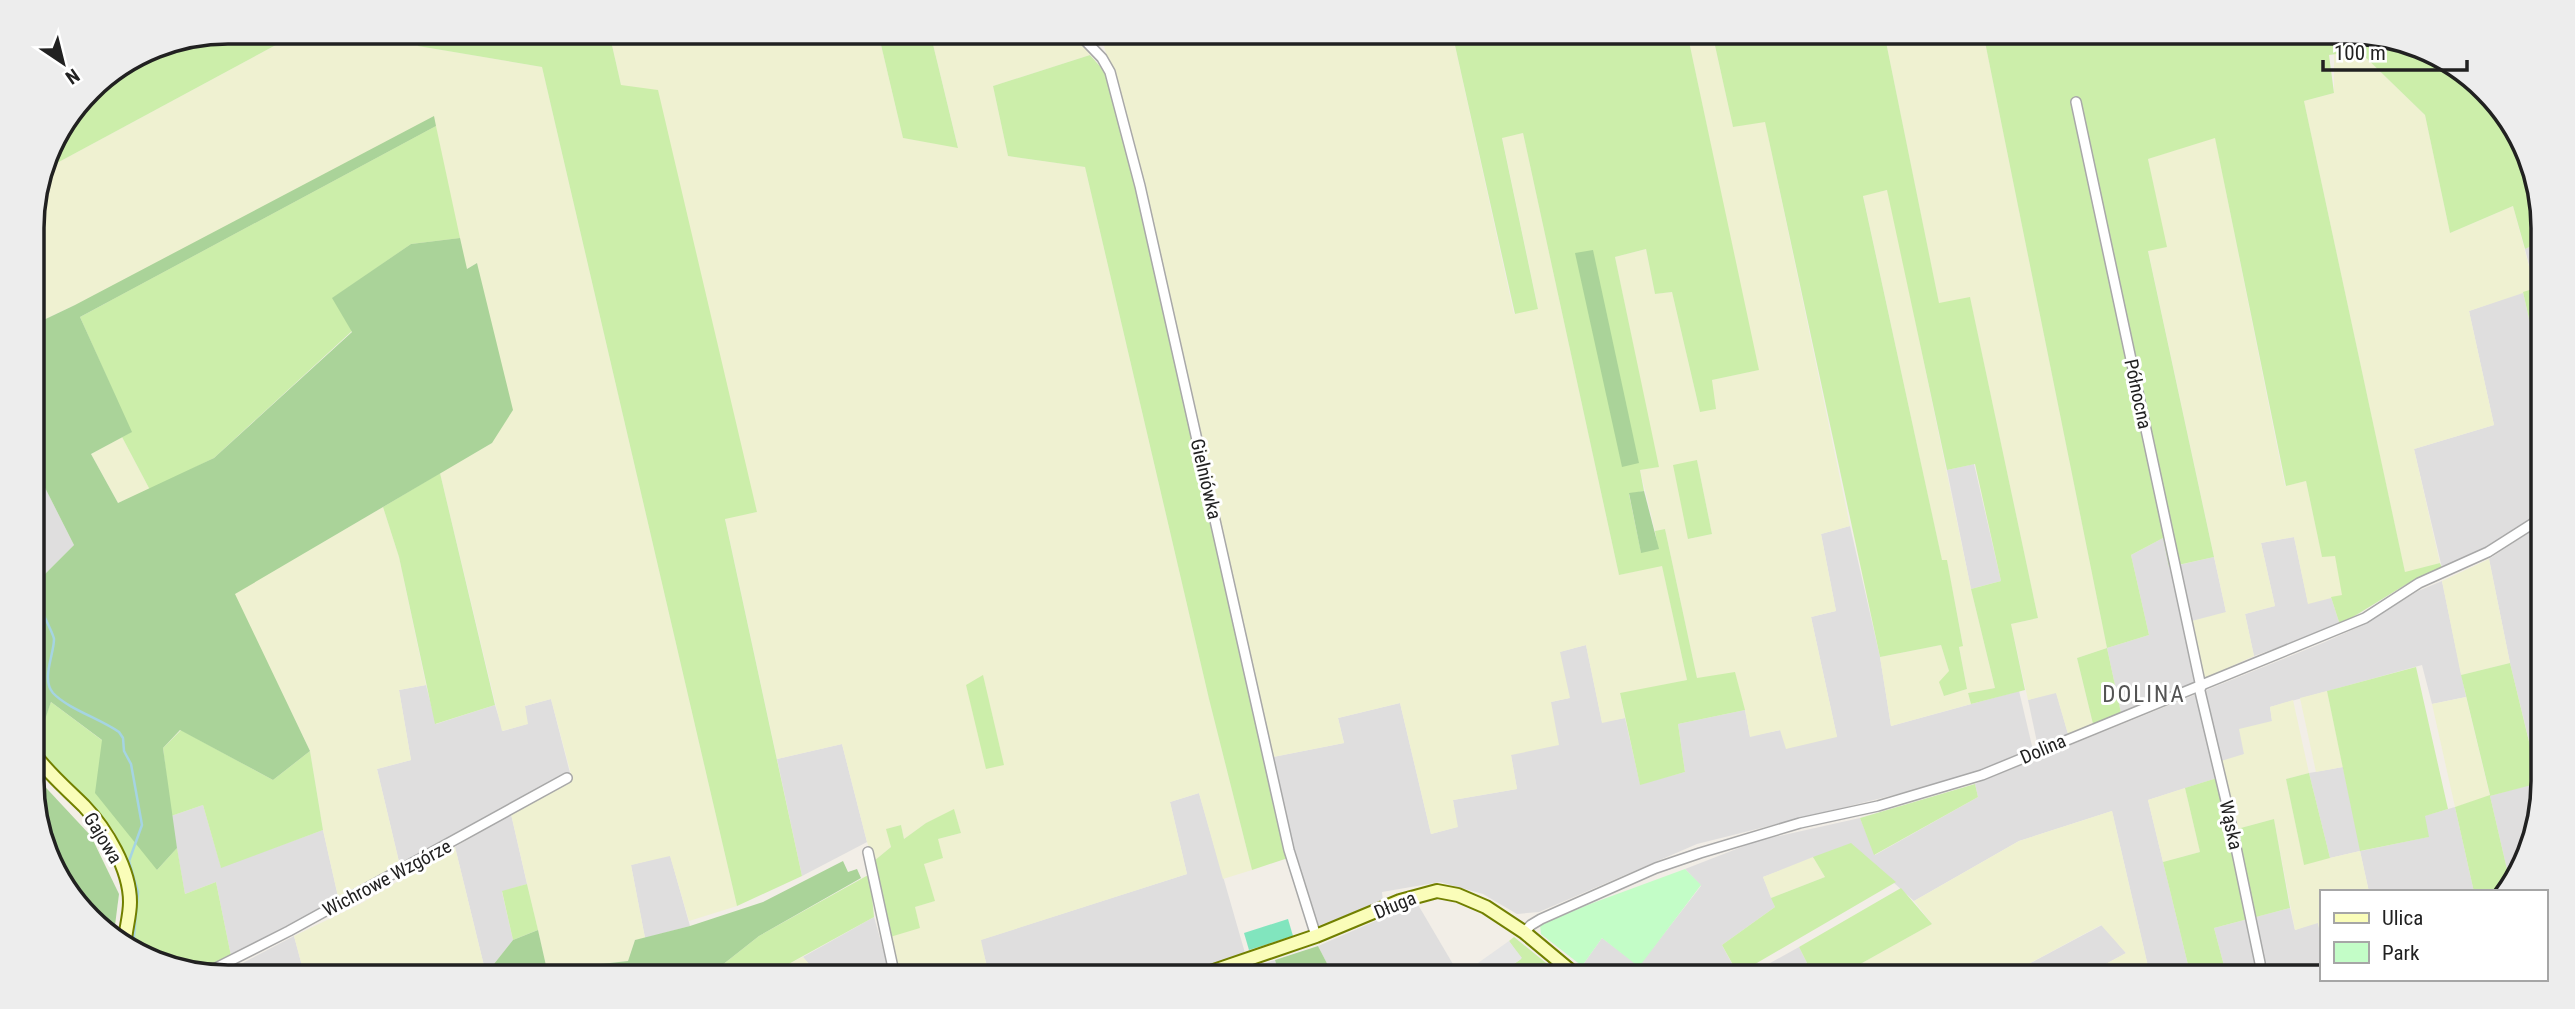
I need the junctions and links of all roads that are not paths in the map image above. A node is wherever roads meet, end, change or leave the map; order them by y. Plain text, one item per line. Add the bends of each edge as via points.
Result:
1 (1089, 44) edge
2 (2076, 102) dead end
3 (2531, 525) edge
4 (2200, 687) junction
5 (44, 767) edge
6 (567, 778) dead end
7 (868, 852) dead end
8 (1524, 932) junction
9 (126, 934) edge
10 (1316, 936) junction
11 (2260, 963) dead end
12 (222, 965) edge
13 (892, 965) edge
14 (1231, 965) edge
15 (1564, 965) edge

1 - 10 street, Gielniówka via 1110,72 1143,200 1289,850
2 - 4 street, Północna
3 - 4 street, Dolina via 2488,552 2419,583 2365,618
4 - 8 street, Dolina via 1964,781 1800,823 1656,868 1541,919
4 - 11 street, Wąska
5 - 9 street, Gajowa via 85,807 121,864 130,902
6 - 12 street, Wichrowe Wzgórze
7 - 13 street
8 - 10 street, Długa via 1486,906 1437,891 1400,901
8 - 15 street, Długa
10 - 14 street, Długa

